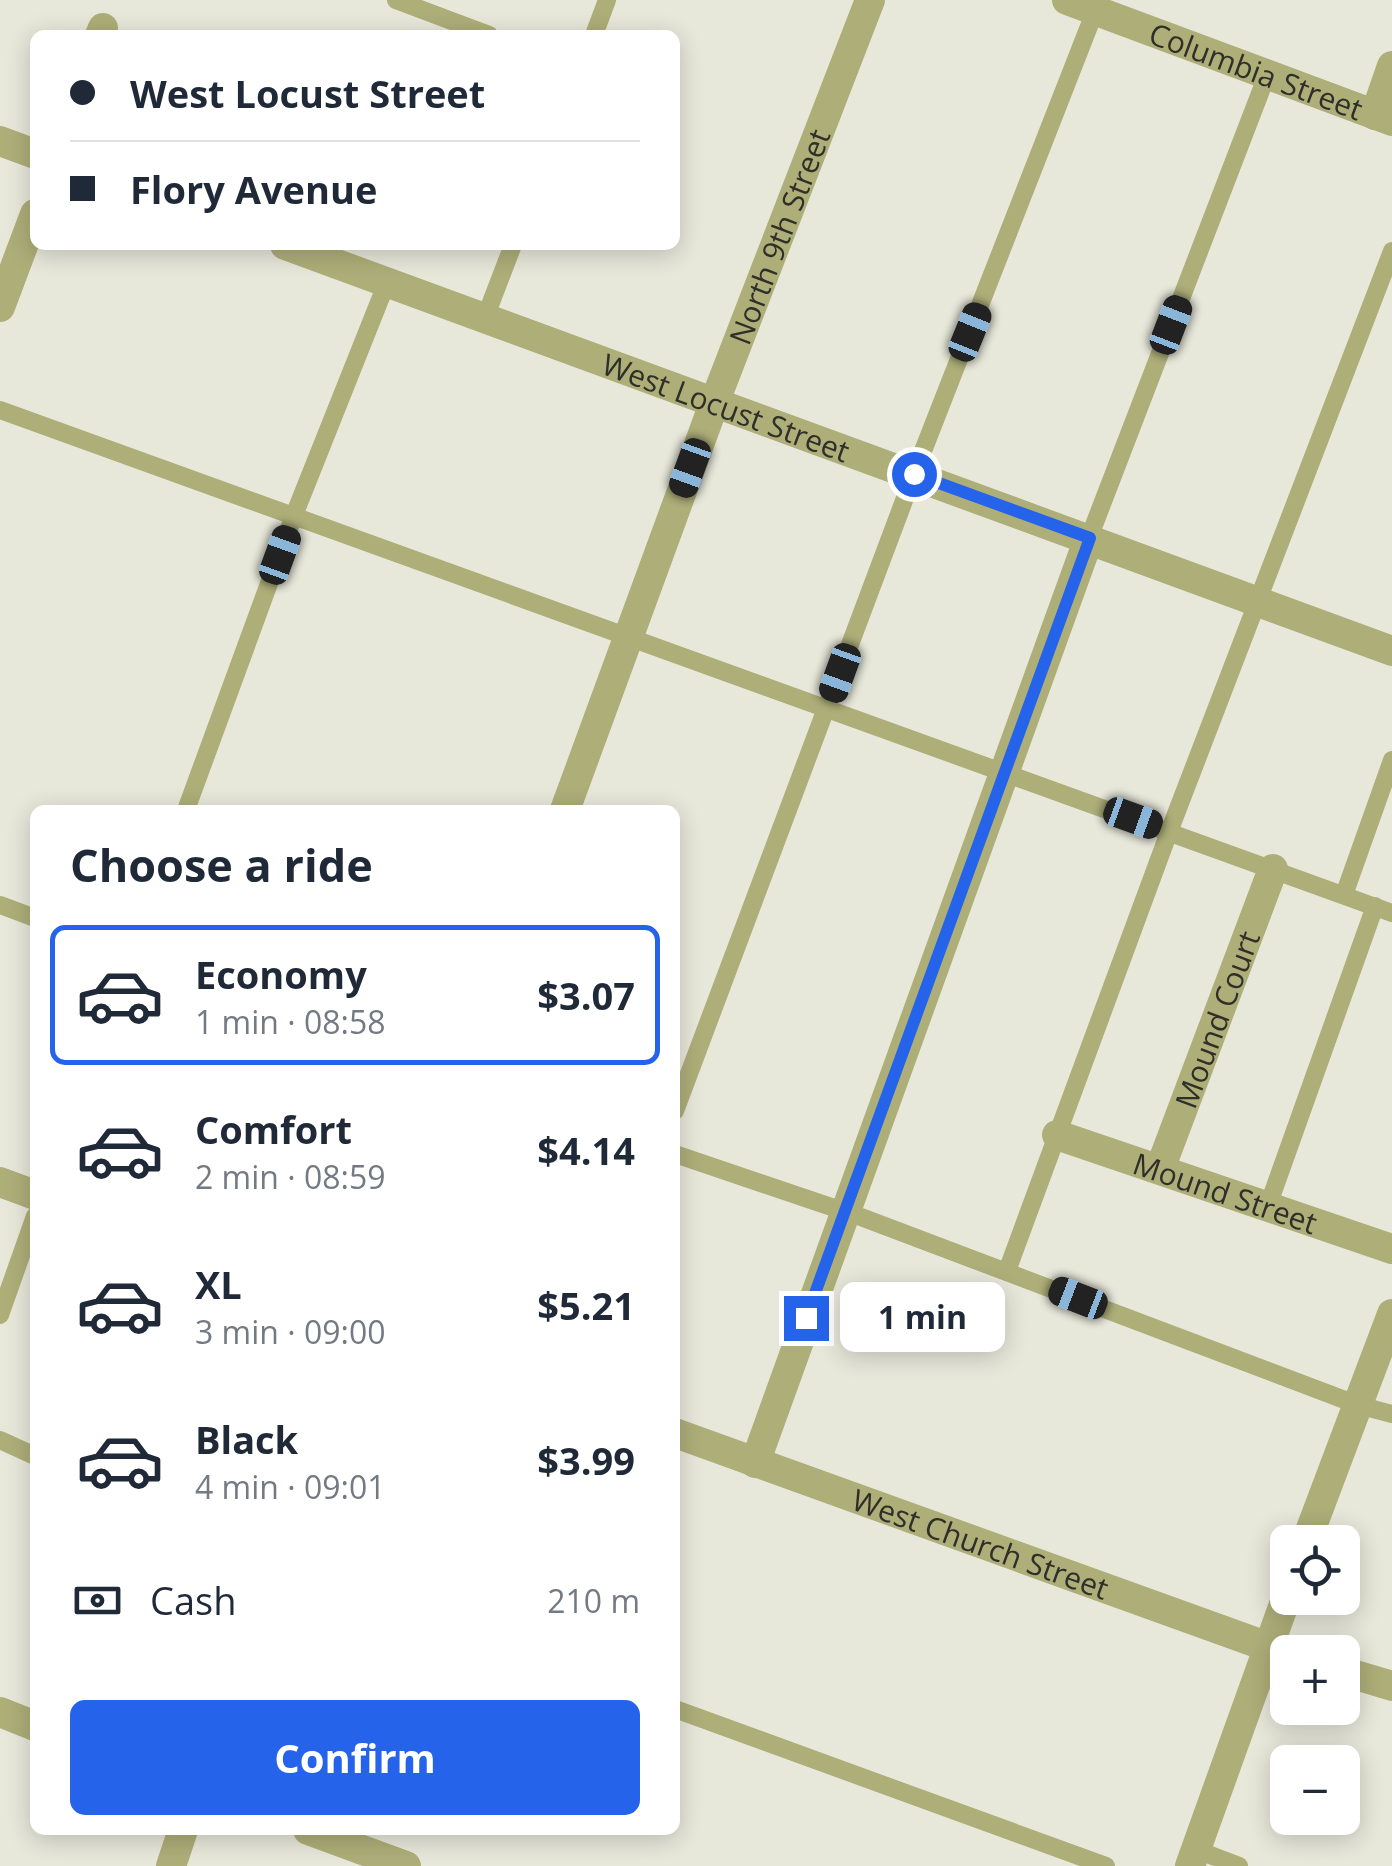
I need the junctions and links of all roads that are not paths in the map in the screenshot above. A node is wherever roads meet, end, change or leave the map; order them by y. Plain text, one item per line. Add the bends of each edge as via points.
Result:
1 (396, 0) edge
2 (607, 0) edge
3 (870, 0) edge
4 (1081, 5) edge
5 (476, 30) edge
6 (596, 30) edge
7 (1392, 66) edge
8 (1267, 74) junction
9 (1384, 118) edge
10 (0, 141) edge
11 (30, 152) edge
12 (30, 227) edge
13 (299, 250) edge
14 (511, 250) edge
15 (1392, 251) edge
16 (386, 282) junction
17 (0, 307) edge
18 (485, 318) junction
19 (715, 401) junction
20 (0, 410) edge
21 (914, 474) junction
22 (293, 518) junction
23 (1090, 538) junction
24 (1259, 602) junction
25 (630, 636) junction
26 (1392, 651) edge
27 (828, 707) junction
28 (1392, 760) edge
29 (1006, 772) junction
30 (188, 805) edge
31 (567, 805) edge
32 (1169, 832) junction
33 (1273, 869) junction
34 (1344, 895) junction
35 (0, 904) edge
36 (1383, 910) edge
37 (30, 916) edge
38 (680, 1098) edge
39 (1057, 1135) junction
40 (680, 1156) edge
41 (1160, 1169) junction
42 (0, 1182) edge
43 (30, 1193) edge
44 (1268, 1206) junction
45 (844, 1211) junction
46 (30, 1230) edge
47 (1392, 1249) edge
48 (1008, 1271) junction
49 (1392, 1314) edge
50 (0, 1315) edge
51 (1358, 1405) junction
52 (1392, 1414) edge
53 (680, 1435) edge
54 (0, 1440) edge
55 (30, 1454) edge
56 (755, 1462) junction
57 (1312, 1525) edge
58 (1270, 1648) edge
59 (1270, 1671) edge
60 (1360, 1676) edge
61 (1392, 1686) edge
62 (680, 1711) edge
63 (0, 1712) edge
64 (30, 1724) edge
65 (181, 1835) edge
66 (322, 1835) edge
67 (1194, 1858) edge
68 (171, 1866) edge
69 (406, 1866) edge
70 (1106, 1866) edge
71 (1239, 1866) edge

1 - 5 lane
2 - 6 lane
3 - 19 street, North 9th Street
4 - 8 street, Columbia Street
4 - 21 lane
7 - 9 street
8 - 9 street, Columbia Street
8 - 23 lane
10 - 11 street
12 - 17 street
13 - 16 street, West Locust Street
14 - 18 lane
15 - 24 lane
16 - 18 street, West Locust Street
16 - 22 lane
18 - 19 street, West Locust Street
19 - 21 street, West Locust Street
19 - 25 street, North 9th Street
20 - 22 lane
21 - 23 street, West Locust Street
21 - 27 lane
22 - 25 lane
22 - 30 lane
23 - 24 street, West Locust Street
23 - 29 street
24 - 26 street, West Locust Street
24 - 32 lane
25 - 27 lane
25 - 31 street, North 9th Street
27 - 29 lane
27 - 38 lane
28 - 34 lane
29 - 32 lane
29 - 45 street
32 - 33 lane
32 - 39 lane
33 - 34 lane
33 - 41 street, Mound Court
34 - 36 lane
35 - 37 lane
36 - 44 lane
39 - 41 street, Mound Street
39 - 48 lane
40 - 45 lane
41 - 44 street, Mound Street
42 - 43 street
44 - 47 street, Mound Street
45 - 48 lane
45 - 56 street
46 - 50 lane
48 - 51 lane
49 - 51 street
51 - 52 lane
51 - 57 street
53 - 56 street, West Church Street
54 - 55 lane
56 - 58 street, West Church Street
59 - 67 street
60 - 61 street
62 - 70 lane
63 - 64 street
65 - 68 street
66 - 69 street
67 - 71 lane

